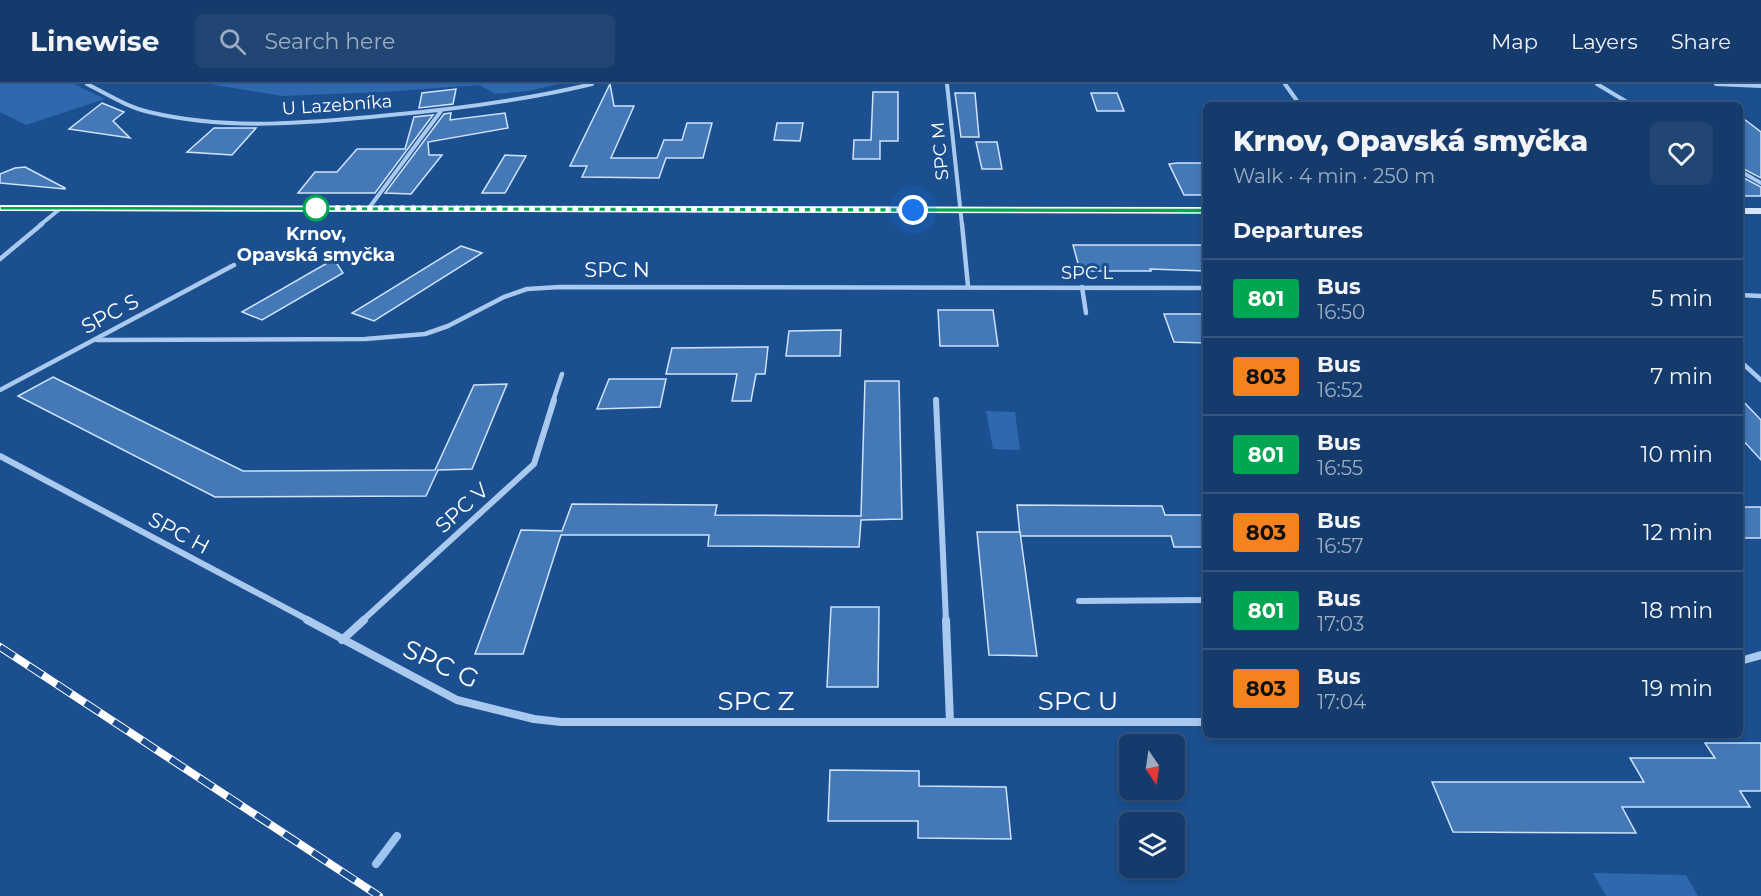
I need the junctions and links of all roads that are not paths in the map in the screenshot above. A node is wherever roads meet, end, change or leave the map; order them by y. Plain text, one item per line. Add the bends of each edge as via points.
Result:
1 (87, 84) edge
2 (592, 84) edge
3 (947, 84) edge
4 (1285, 84) edge
5 (1597, 84) edge
6 (1716, 84) edge
7 (1761, 86) edge
8 (1298, 102) edge
9 (1627, 102) edge
10 (441, 111) junction
11 (1743, 173) edge
12 (1761, 183) edge
13 (0, 208) edge
14 (61, 208) junction
15 (369, 208) junction
16 (959, 210) junction
17 (1203, 210) edge
18 (1743, 211) edge
19 (1761, 211) edge
20 (0, 259) edge
21 (234, 265) dead end
22 (968, 286) junction
23 (573, 287) junction
24 (1082, 287) junction
25 (1203, 288) edge
26 (570, 295) dead end
27 (1743, 295) edge
28 (1761, 296) edge
29 (1086, 313) dead end
30 (97, 340) junction
31 (1743, 364) edge
32 (562, 374) dead end
33 (1761, 380) edge
34 (0, 390) edge
35 (936, 399) dead end
36 (0, 456) edge
37 (1203, 600) edge
38 (1079, 601) dead end
39 (342, 640) junction
40 (1761, 655) edge
41 (1743, 660) edge
42 (561, 722) joint
43 (950, 722) junction
44 (1203, 722) edge

1 - 10 street, U Lazebníka via 148,112 203,121 336,121
2 - 10 street, U Lazebníka
3 - 16 street, SPC M
4 - 8 street
5 - 9 street
6 - 7 street
10 - 15 street
11 - 12 street
13 - 14 main road
14 - 15 main road
14 - 20 street
15 - 16 main road
16 - 17 main road
16 - 22 street, SPC M
18 - 19 main road
21 - 30 street, SPC S
22 - 23 street, SPC N
22 - 24 street, SPC L
23 - 26 street
23 - 30 street, SPC N via 527,289 425,334 365,339
24 - 25 street, SPC L
24 - 29 street
27 - 28 street
30 - 34 street, SPC S
31 - 33 street
32 - 39 street, SPC V via 534,464
35 - 43 street
36 - 39 street, SPC H
37 - 38 street
39 - 42 street, SPC G via 457,700
40 - 41 street
42 - 43 street, SPC Z
43 - 44 street, SPC U

